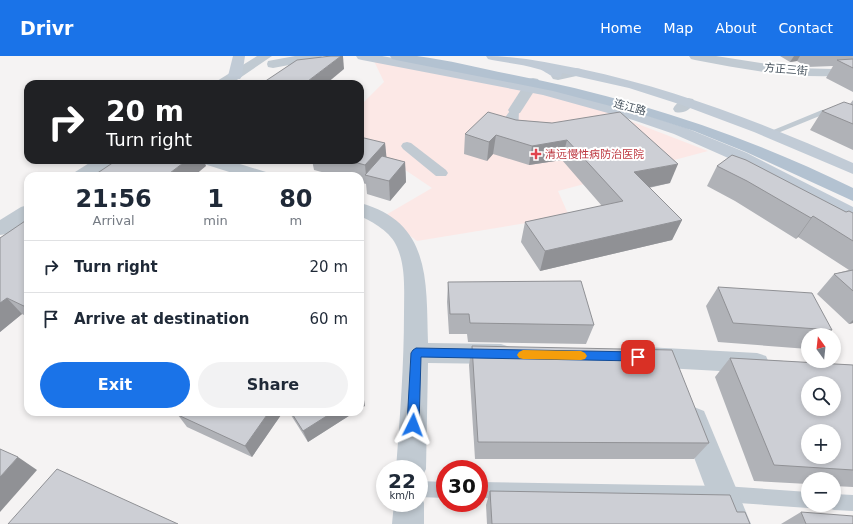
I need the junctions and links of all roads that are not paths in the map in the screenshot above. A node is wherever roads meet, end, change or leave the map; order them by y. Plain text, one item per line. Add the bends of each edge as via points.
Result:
1 (239, 56) edge
2 (316, 56) edge
3 (362, 56) edge
4 (396, 56) edge
5 (450, 56) edge
6 (492, 56) edge
7 (695, 56) edge
8 (274, 58) edge
9 (544, 66) junction
10 (853, 71) edge
11 (576, 72) junction
12 (558, 76) junction
13 (239, 80) edge
14 (531, 85) junction
15 (684, 106) junction
16 (515, 110) dead end
17 (853, 125) edge
18 (770, 133) junction
19 (407, 146) dead end
20 (100, 164) edge
21 (123, 164) edge
22 (222, 164) edge
23 (853, 169) edge
24 (87, 172) edge
25 (112, 172) edge
26 (248, 172) edge
27 (441, 173) dead end
28 (853, 178) edge
29 (853, 195) edge
30 (364, 210) edge
31 (24, 214) edge
32 (853, 215) edge
33 (0, 229) edge
34 (24, 231) edge
35 (0, 247) edge
36 (416, 353) junction
37 (519, 354) edge
38 (622, 356) edge
39 (670, 357) junction
40 (779, 364) edge
41 (411, 460) edge
42 (488, 490) edge
43 (724, 494) junction
44 (801, 500) edge
45 (841, 502) edge
46 (853, 503) edge
47 (409, 512) edge
48 (408, 524) edge
49 (735, 524) edge

1 - 13 main road
2 - 8 street
3 - 14 main road
4 - 14 main road, 连江路
5 - 12 main road, 连江路
6 - 9 main road
7 - 10 street, 方正三街 via 800,71
8 - 13 street
9 - 11 main road
9 - 12 main road
11 - 12 street
11 - 15 main road via 644,89
12 - 15 main road, 连江路
14 - 16 street
14 - 29 main road, 连江路 via 646,111 700,129 764,154
14 - 32 main road via 680,131 741,157
15 - 18 main road
15 - 28 main road, 连江路
17 - 18 lane via 822,112
18 - 23 main road
19 - 27 street
20 - 24 street
21 - 25 street
22 - 26 street
30 - 36 street via 384,222 407,246 415,291
31 - 33 street
34 - 35 street
36 - 37 street
36 - 41 street
38 - 39 street
39 - 40 street
39 - 43 street
42 - 43 lane
43 - 44 lane
43 - 49 street
45 - 46 lane
47 - 48 street

